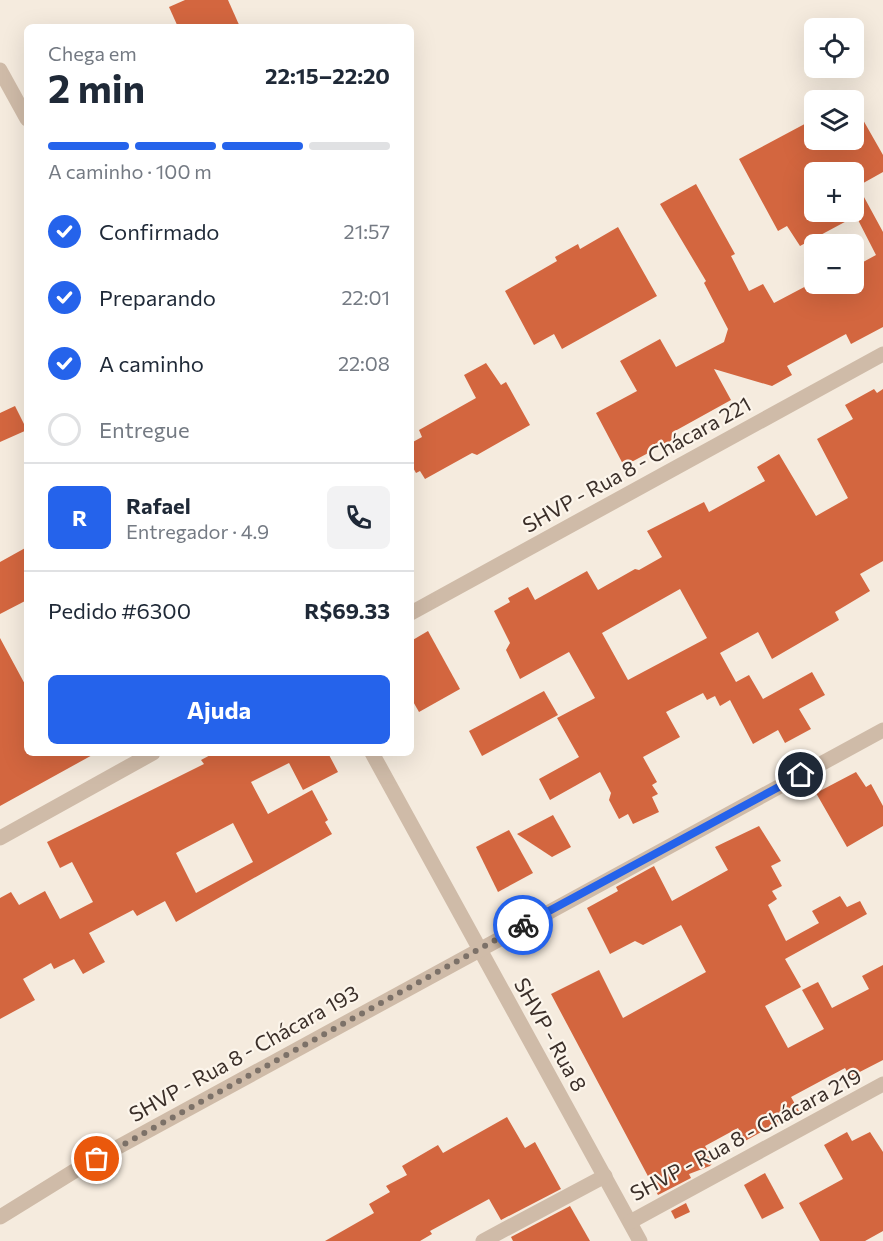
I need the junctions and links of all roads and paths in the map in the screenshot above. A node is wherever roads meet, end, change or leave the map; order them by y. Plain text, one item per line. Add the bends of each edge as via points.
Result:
1 (0, 70) edge
2 (24, 113) edge
3 (883, 354) edge
4 (414, 611) edge
5 (883, 730) edge
6 (148, 756) edge
7 (374, 756) edge
8 (0, 838) edge
9 (478, 949) junction
10 (883, 1084) edge
11 (605, 1176) junction
12 (0, 1217) edge
13 (630, 1222) junction
14 (483, 1241) edge
15 (640, 1241) edge

1 - 2 street
3 - 4 street, SHVP - Rua 8 - Chácara 221
5 - 9 street, SHVP - Rua 8 - Chácara 193
6 - 8 street
7 - 9 street, SHVP - Rua 8
9 - 11 street, SHVP - Rua 8
9 - 12 street, SHVP - Rua 8 - Chácara 193 via 76,1170
10 - 13 street, SHVP - Rua 8 - Chácara 219
11 - 13 street, SHVP - Rua 8
11 - 14 street
13 - 15 street, SHVP - Rua 8

